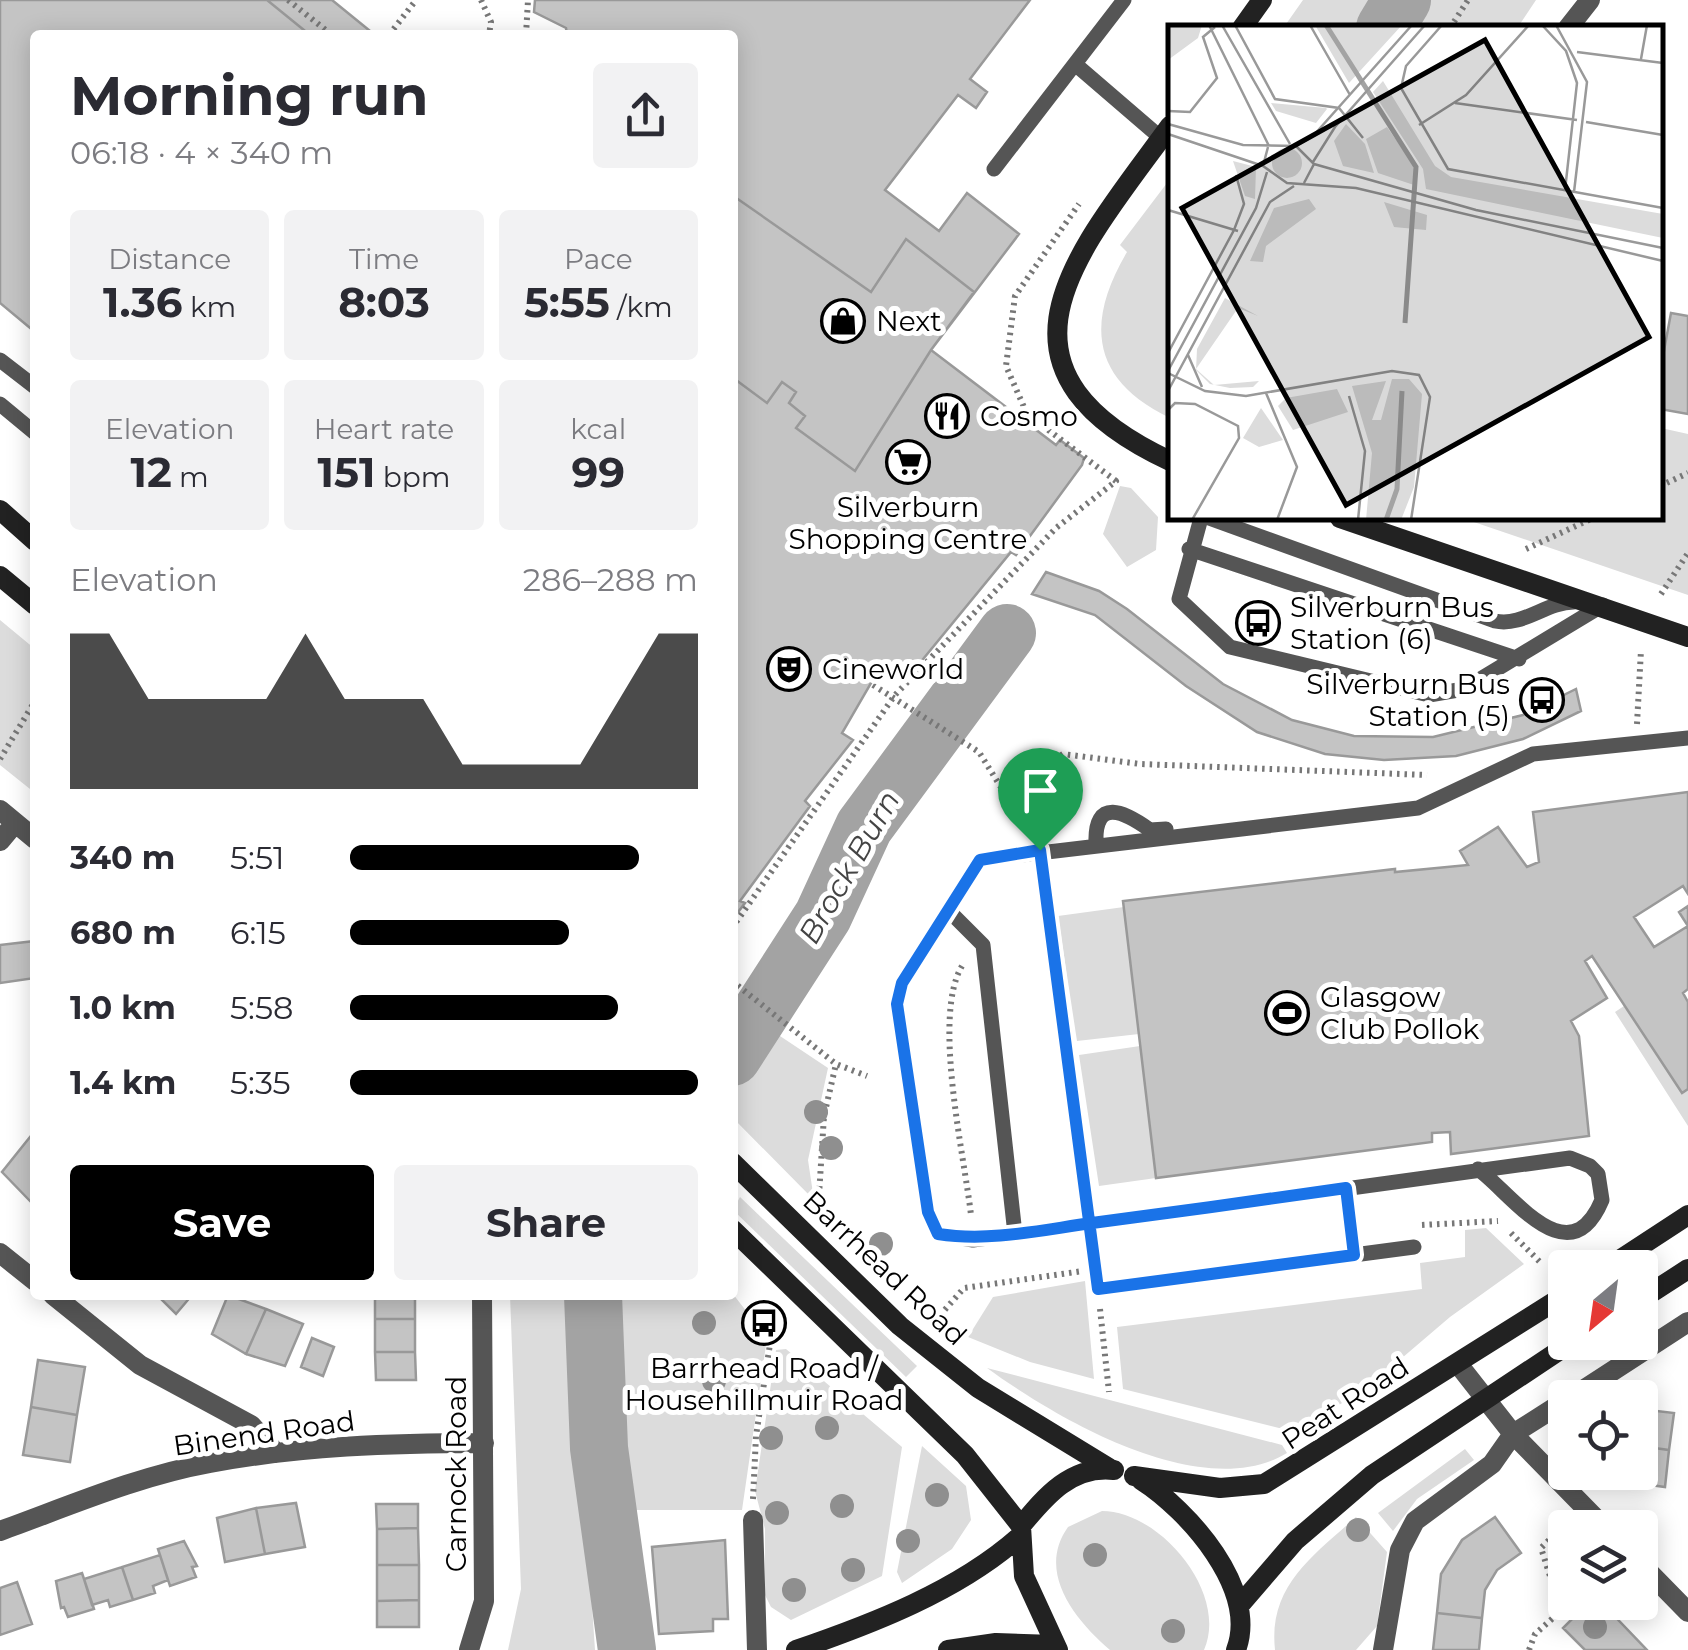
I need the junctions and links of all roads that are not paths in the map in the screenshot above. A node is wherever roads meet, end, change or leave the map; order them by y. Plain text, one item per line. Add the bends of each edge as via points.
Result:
1 (1124, 0) edge
2 (1262, 0) edge
3 (1590, 0) edge
4 (1244, 25) edge
5 (1570, 25) edge
6 (1075, 64) junction
7 (1166, 132) edge
8 (994, 169) dead end
9 (0, 360) edge
10 (30, 383) edge
11 (0, 404) edge
12 (30, 429) edge
13 (1168, 459) edge
14 (0, 510) edge
15 (1200, 520) edge
16 (1214, 520) edge
17 (1346, 520) edge
18 (30, 537) edge
19 (1189, 549) junction
20 (0, 576) edge
21 (30, 601) edge
22 (1603, 605) junction
23 (1688, 637) edge
24 (1519, 660) junction
25 (1688, 738) edge
26 (1367, 814) junction
27 (8, 817) edge
28 (30, 835) edge
29 (0, 842) edge
30 (1096, 844) junction
31 (949, 911) junction
32 (738, 1168) edge
33 (1478, 1169) junction
34 (1346, 1188) junction
35 (1688, 1216) edge
36 (1015, 1234) junction
37 (738, 1235) edge
38 (1414, 1248) dead end
39 (1635, 1250) edge
40 (0, 1253) edge
41 (1354, 1255) junction
42 (1688, 1269) edge
43 (30, 1277) edge
44 (1658, 1288) edge
45 (1098, 1289) road end
46 (59, 1300) edge
47 (482, 1300) edge
48 (1548, 1305) edge
49 (1688, 1322) edge
50 (1548, 1358) edge
51 (1458, 1364) junction
52 (1598, 1380) edge
53 (1486, 1398) junction
54 (1548, 1412) edge
55 (1513, 1434) junction
56 (484, 1444) junction
57 (276, 1453) junction
58 (1110, 1468) junction
59 (1134, 1476) junction
60 (1587, 1510) edge
61 (753, 1520) road end
62 (0, 1531) edge
63 (1020, 1532) junction
64 (1658, 1581) edge
65 (1239, 1606) junction
66 (1688, 1612) edge
67 (1241, 1646) edge
68 (1056, 1648) edge
69 (469, 1650) edge
70 (758, 1650) edge
71 (796, 1650) edge
72 (948, 1650) edge
73 (1383, 1650) edge

1 - 6 lane
2 - 4 street
3 - 5 street
6 - 7 lane
6 - 8 lane
7 - 13 street via 1074,261 1058,327 1060,358 1090,410 1119,435
9 - 10 lane
11 - 12 lane
14 - 18 street
15 - 19 lane
16 - 22 lane via 1495,622 1514,622 1558,602
17 - 22 street
19 - 24 lane
19 - 24 lane via 1179,599 1230,647 1429,695 1464,689
20 - 21 street
22 - 23 street
22 - 24 lane
25 - 26 lane via 1533,754 1418,808
26 - 30 lane
26 - 30 lane via 1349,806 1150,830 1122,811 1110,812 1101,816
27 - 28 street
27 - 29 street
30 - 31 lane via 980,860
31 - 36 lane via 980,938
31 - 36 lane via 902,983 897,1004 928,1212 938,1234 973,1240
32 - 58 street, Barrhead Road via 913,1336 1018,1414
33 - 33 lane via 1580,1160 1598,1174 1602,1200 1580,1227 1548,1230
33 - 34 lane
34 - 36 lane
34 - 41 lane
35 - 39 street
37 - 63 street via 966,1455
38 - 41 lane
40 - 43 street
41 - 45 lane
42 - 44 street
46 - 57 street via 140,1365 251,1425
47 - 56 street, Carnock Road
48 - 51 street, Peat Road
49 - 52 street
50 - 53 street
51 - 53 street
51 - 59 street, Peat Road via 1264,1484 1220,1488
53 - 55 street
53 - 65 street via 1323,1516
54 - 55 street
55 - 60 street
55 - 73 street via 1492,1464 1415,1521 1400,1550
56 - 57 street, Binend Road
56 - 69 street, Carnock Road via 484,1600
57 - 62 street, Binend Road via 141,1480
58 - 59 street, Barrhead Road
58 - 63 street via 1061,1483
59 - 65 street via 1179,1508 1209,1544
61 - 70 street
63 - 68 street via 1024,1576
63 - 71 street via 990,1561 943,1587
64 - 66 street
65 - 67 street
68 - 72 street via 996,1643

